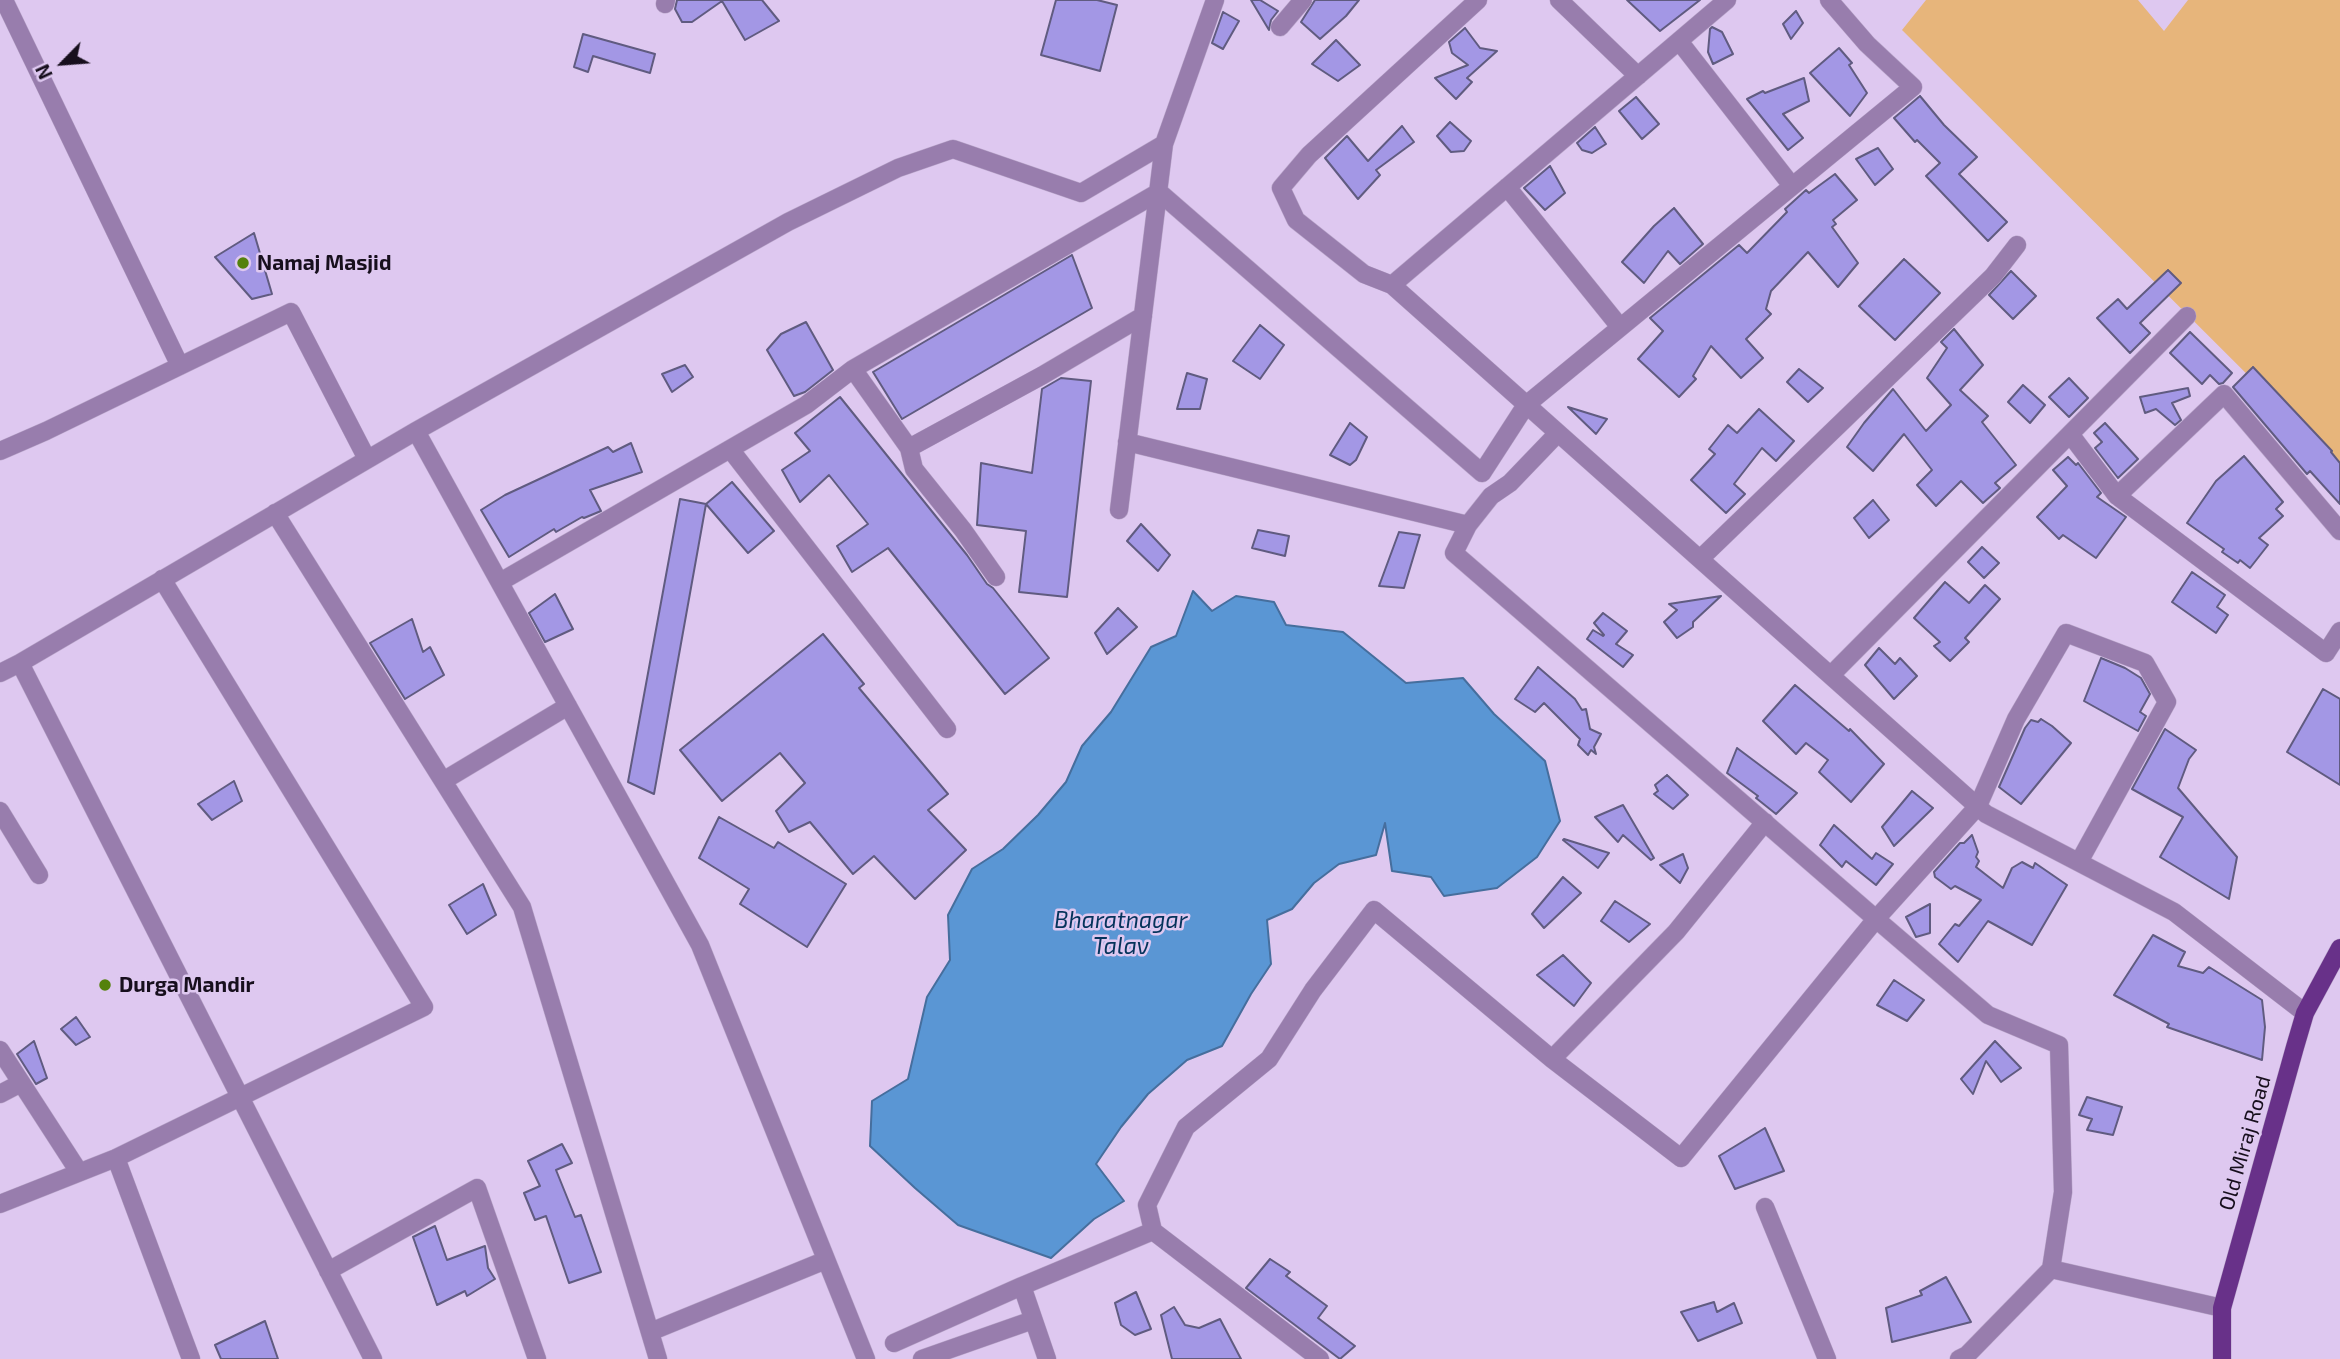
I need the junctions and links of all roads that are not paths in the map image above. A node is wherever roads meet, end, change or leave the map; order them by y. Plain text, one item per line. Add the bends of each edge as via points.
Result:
1 (4, 0) edge
2 (1215, 0) edge
3 (1303, 0) edge
4 (1478, 0) edge
5 (1559, 0) edge
6 (1829, 0) edge
7 (1720, 2) edge
8 (1280, 27) dead end
9 (1679, 41) junction
10 (1638, 76) junction
11 (1164, 144) junction
12 (1793, 186) junction
13 (1507, 187) junction
14 (1159, 192) junction
15 (2017, 244) dead end
16 (1392, 285) junction
17 (1143, 316) junction
18 (2187, 316) dead end
19 (1620, 327) junction
20 (180, 366) junction
21 (853, 369) junction
22 (1526, 405) junction
23 (416, 431) junction
24 (1558, 433) junction
25 (2070, 434) junction
26 (1127, 443) junction
27 (909, 448) junction
28 (730, 449) junction
29 (0, 451) edge
30 (367, 459) junction
31 (2117, 496) junction
32 (1119, 510) dead end
33 (275, 513) junction
34 (1468, 525) junction
35 (2340, 531) edge
36 (1700, 559) junction
37 (996, 577) dead end
38 (162, 579) junction
39 (500, 582) junction
40 (2340, 631) edge
41 (20, 663) junction
42 (0, 673) edge
43 (1831, 676) junction
44 (568, 706) junction
45 (947, 729) dead end
46 (443, 781) junction
47 (1978, 806) junction
48 (0, 811) edge
49 (1765, 822) junction
50 (2079, 862) junction
51 (39, 875) dead end
52 (1876, 919) junction
53 (2340, 948) edge
54 (2305, 1013) junction
55 (0, 1050) edge
56 (1552, 1059) junction
57 (22, 1083) junction
58 (0, 1094) edge
59 (240, 1096) junction
60 (116, 1158) junction
61 (79, 1172) junction
62 (0, 1204) edge
63 (1765, 1207) dead end
64 (1153, 1231) junction
65 (826, 1260) junction
66 (2050, 1269) junction
67 (328, 1271) junction
68 (1022, 1286) junction
69 (2222, 1308) junction
70 (1033, 1320) junction
71 (650, 1332) junction
72 (894, 1343) dead end
73 (191, 1359) edge
74 (373, 1359) edge
75 (537, 1359) edge
76 (658, 1359) edge
77 (866, 1359) edge
78 (922, 1359) edge
79 (1047, 1359) edge
80 (1320, 1359) edge
81 (1826, 1359) edge
82 (1959, 1359) edge
83 (2222, 1359) edge

1 - 20 street
2 - 11 street
3 - 8 street
4 - 16 street via 1309,155 1281,188 1296,220 1364,274
5 - 10 street
6 - 12 street via 1913,88
7 - 9 street
9 - 10 street
9 - 12 street
10 - 13 street
11 - 14 street
11 - 23 street via 1081,193 953,149 898,168 788,222
12 - 19 street
13 - 16 street
13 - 19 street
14 - 17 street
14 - 21 street
14 - 22 street via 1482,473
15 - 36 street via 1993,276
16 - 22 street
17 - 26 street
17 - 27 street
18 - 25 street
19 - 22 street
20 - 29 street
20 - 30 street via 291,312
21 - 27 street
21 - 28 street via 806,405
22 - 24 street
23 - 30 street
23 - 39 street
24 - 34 street via 1510,483 1491,496
24 - 36 street
25 - 31 street
25 - 43 street
26 - 32 street
26 - 34 street
27 - 37 street via 914,469
28 - 39 street
28 - 45 street
30 - 33 street
31 - 35 street via 2224,394
31 - 40 street via 2326,653
33 - 38 street
33 - 46 street
34 - 49 street via 1454,553
36 - 43 street
38 - 41 street
38 - 59 street via 424,1007
39 - 44 street
41 - 42 street
41 - 59 street
43 - 47 street
44 - 46 street
44 - 65 street via 700,945
46 - 71 street via 522,907
47 - 50 street
47 - 50 street via 2016,719 2066,633 2145,663 2167,702
47 - 52 street
48 - 51 street
49 - 52 street
49 - 56 street via 1676,932
50 - 54 street via 2174,912
52 - 56 street via 1681,1158
52 - 66 street via 1988,1014 2059,1045 2063,1192
53 - 54 main road, Old Miraj Road
54 - 69 main road, Old Miraj Road
55 - 57 street
56 - 64 street via 1374,911 1313,990 1269,1059 1186,1127 1147,1205
57 - 58 street
57 - 61 street
59 - 60 street
59 - 67 street
60 - 61 street
60 - 73 street
61 - 62 street
63 - 81 street
64 - 68 street
64 - 80 street
65 - 71 street
65 - 77 street
66 - 69 street
66 - 82 street via 1968,1356
67 - 74 street
67 - 75 street via 477,1188
68 - 70 street
68 - 72 street
69 - 83 main road, Old Miraj Road
70 - 78 street
70 - 79 street
71 - 76 street

